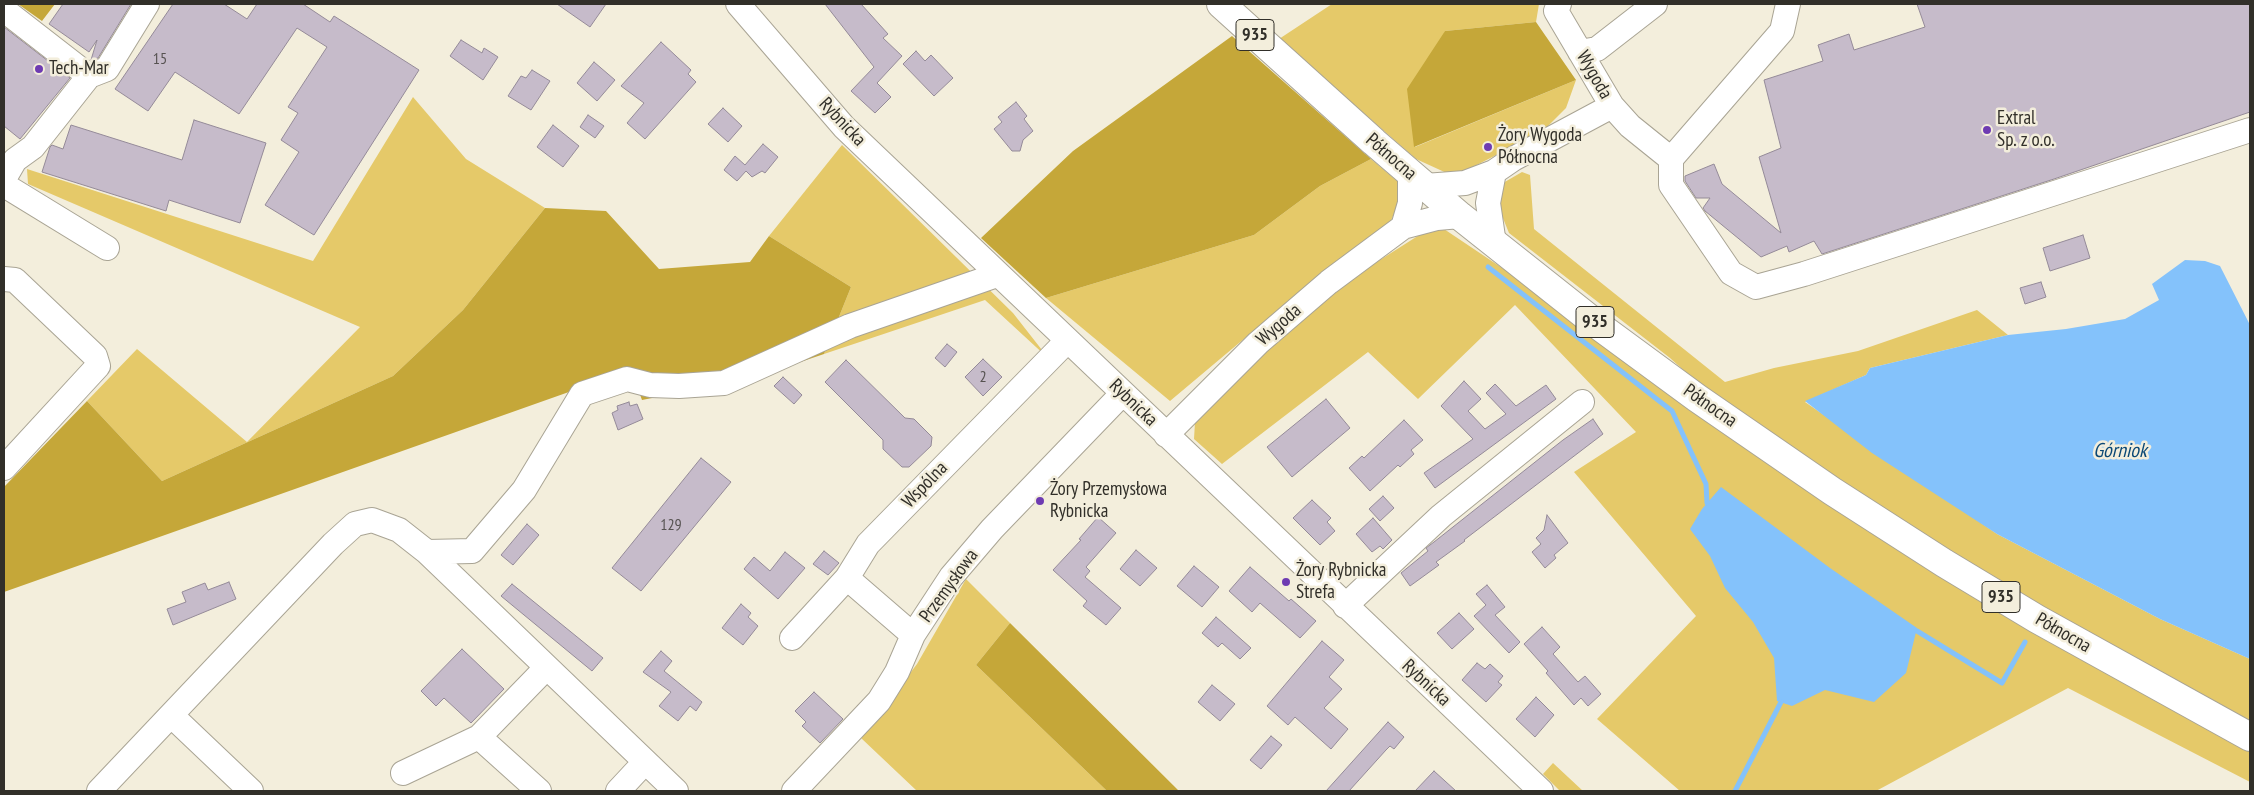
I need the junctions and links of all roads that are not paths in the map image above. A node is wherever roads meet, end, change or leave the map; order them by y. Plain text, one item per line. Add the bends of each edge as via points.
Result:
1 (147, 4) edge
2 (738, 4) edge
3 (1221, 4) edge
4 (1559, 4) edge
5 (1655, 4) edge
6 (1788, 4) edge
7 (4, 10) edge
8 (1580, 52) junction
9 (89, 76) junction
10 (1612, 106) junction
11 (2250, 130) edge
12 (1671, 160) junction
13 (1494, 172) junction
14 (4, 179) edge
15 (1417, 179) junction
16 (4, 184) edge
17 (1460, 216) junction
18 (1403, 227) junction
19 (1494, 244) junction
20 (106, 248) dead end
21 (997, 275) junction
22 (4, 279) edge
23 (1067, 341) junction
24 (1123, 394) junction
25 (1582, 402) dead end
26 (1166, 434) junction
27 (4, 468) edge
28 (428, 552) junction
29 (847, 578) junction
30 (1345, 606) junction
31 (913, 636) junction
32 (792, 638) dead end
33 (547, 668) junction
34 (171, 715) junction
35 (2250, 736) edge
36 (479, 737) junction
37 (645, 762) junction
38 (404, 773) dead end
39 (99, 791) edge
40 (251, 791) edge
41 (539, 791) edge
42 (618, 791) edge
43 (676, 791) edge
44 (794, 791) edge
45 (1541, 791) edge

1 - 9 street via 107,69
2 - 21 street, Rybnicka via 844,127
3 - 15 main road, Północna / 935
4 - 8 street, Wygoda via 1556,11
5 - 8 street via 1597,49
6 - 12 street via 1782,31
7 - 9 street
8 - 10 street, Wygoda
9 - 14 street via 33,147 15,160
10 - 12 street via 1630,126
10 - 13 street, Wygoda
11 - 12 street via 1756,287 1731,273 1671,185
13 - 15 street, Wygoda via 1465,182
13 - 19 street via 1488,203
15 - 17 main road, Północna / 935
15 - 18 street
16 - 20 street
17 - 18 street
17 - 19 main road, Północna / 935
18 - 26 street, Wygoda via 1329,282 1258,343
19 - 35 main road, Północna / 935 via 1647,362 1832,491 2037,619
21 - 23 street, Rybnicka
21 - 28 street via 850,326 724,383 650,385 626,379 582,394 524,490 472,551
22 - 27 street via 15,280 94,356 98,366
23 - 24 street, Rybnicka
23 - 29 street, Wspólna via 868,544
24 - 26 street, Rybnicka
24 - 31 street, Przemysłowa via 992,529 951,577
25 - 30 street via 1441,516
26 - 30 street, Rybnicka
28 - 33 street
28 - 34 street via 399,530 372,520 355,524
29 - 31 street
29 - 32 street, Wspólna
30 - 45 street, Rybnicka
31 - 44 street, Przemysłowa via 897,672 879,701
33 - 36 street
33 - 37 street
34 - 39 street
34 - 40 street
36 - 38 street
36 - 41 street
37 - 42 street
37 - 43 street

